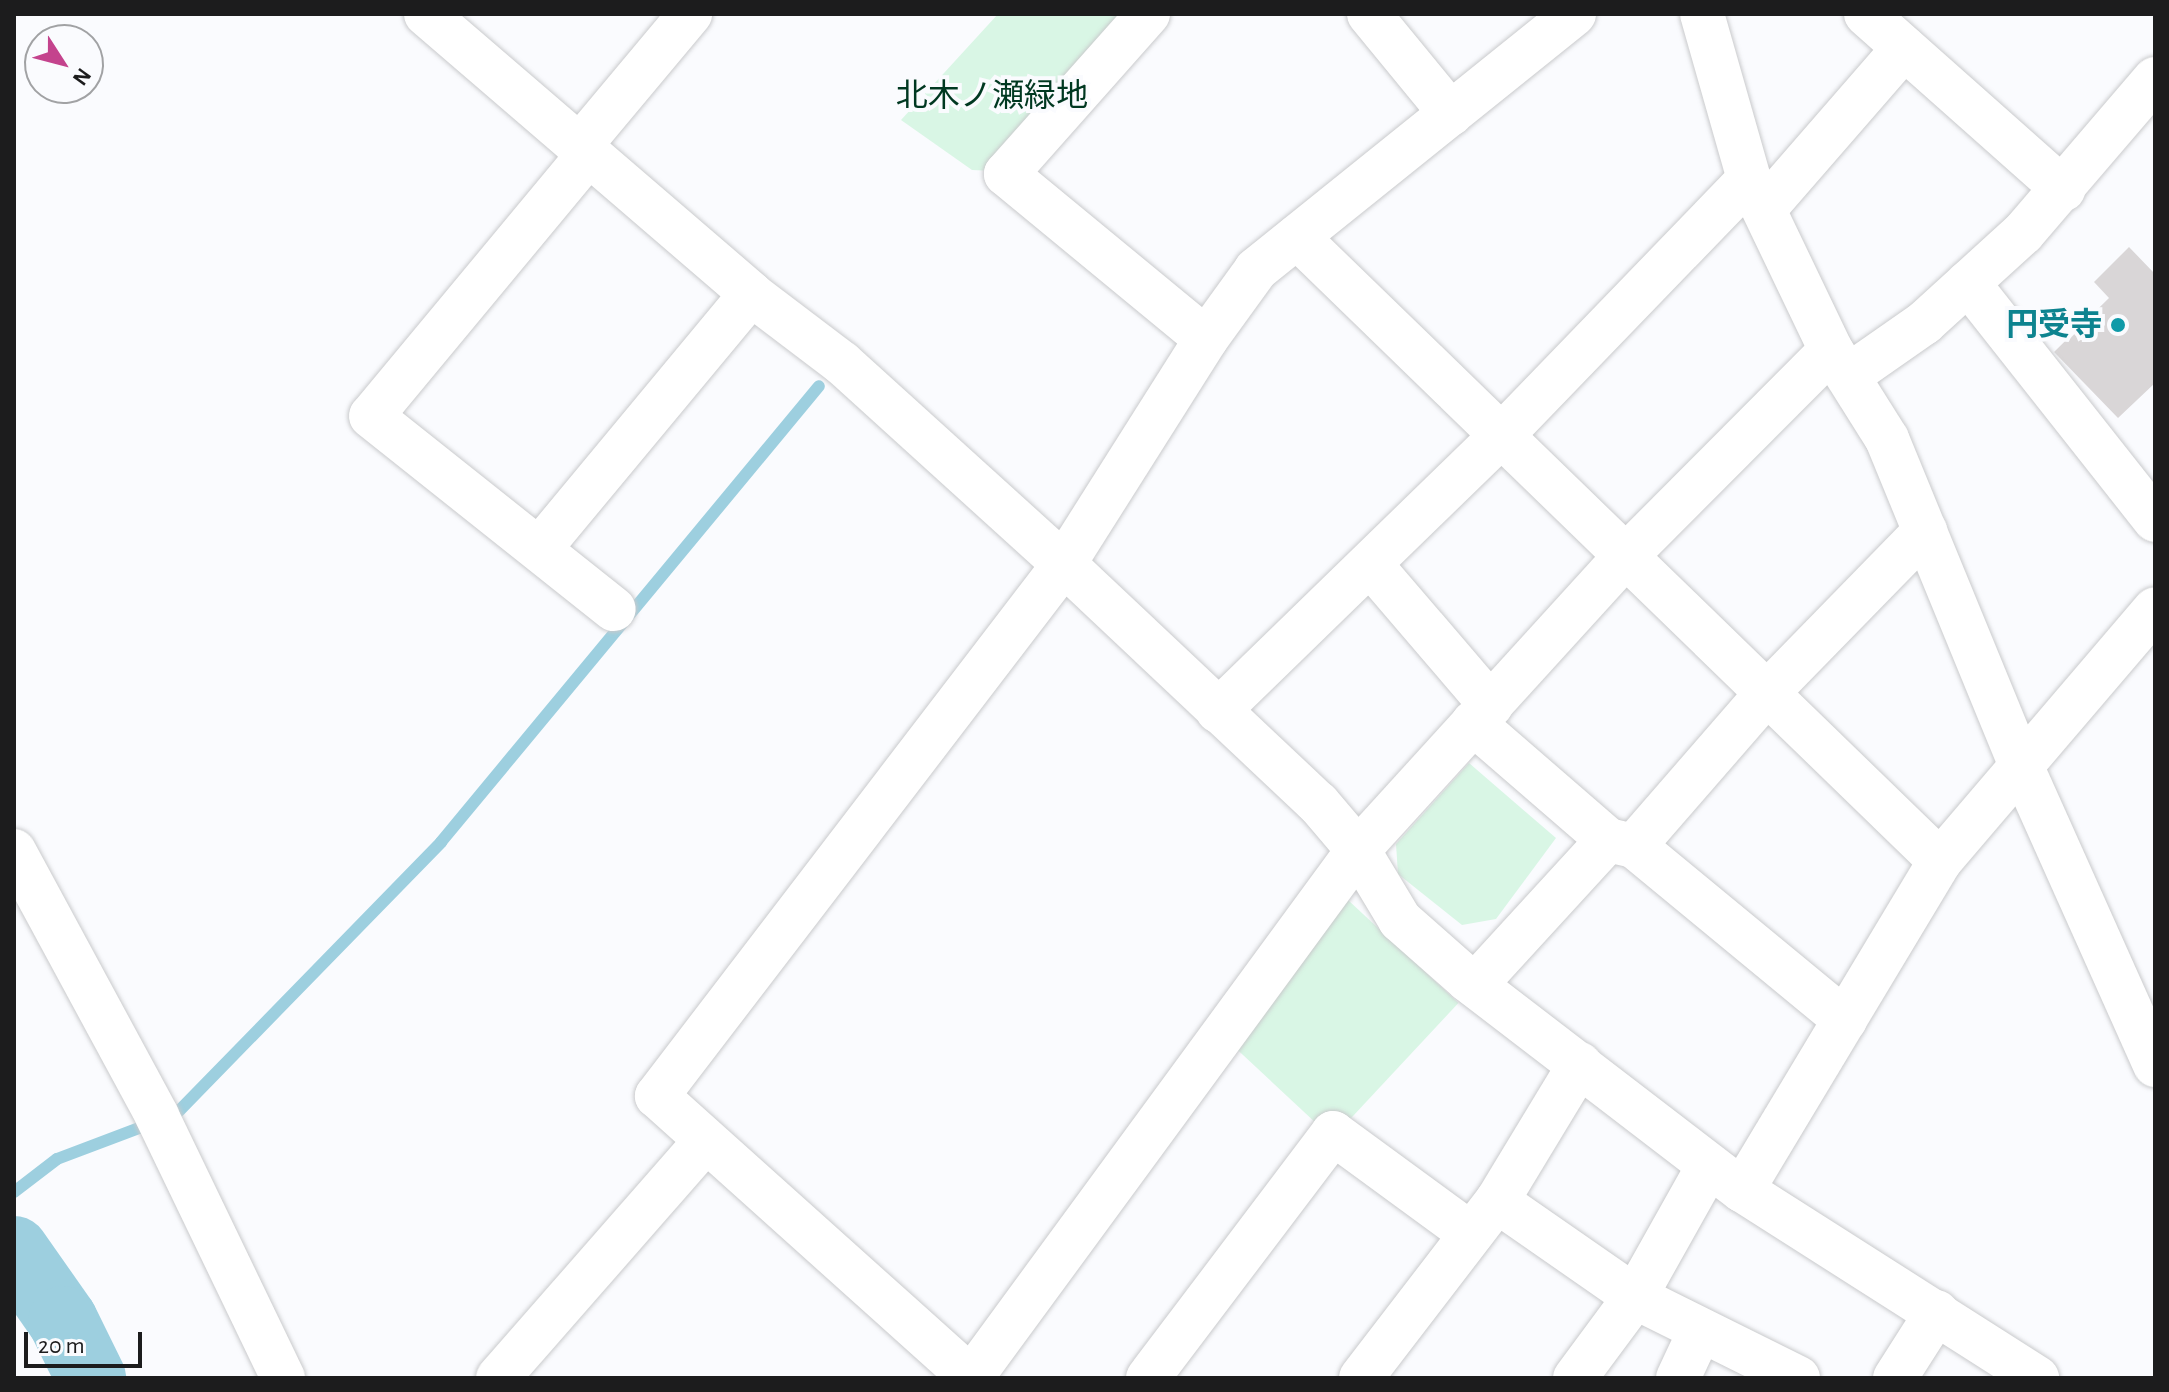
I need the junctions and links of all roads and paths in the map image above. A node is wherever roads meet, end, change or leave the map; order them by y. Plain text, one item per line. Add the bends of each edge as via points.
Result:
1 (426, 14) edge
2 (690, 14) edge
3 (1148, 14) edge
4 (1369, 14) edge
5 (1574, 14) edge
6 (1702, 14) edge
7 (1866, 14) edge
8 (1904, 48) junction
9 (2155, 79) edge
10 (1451, 114) junction
11 (583, 152) junction
12 (2063, 189) junction
13 (1757, 194) junction
14 (1297, 237) junction
15 (1968, 283) junction
16 (751, 294) junction
17 (1206, 339) junction
18 (1839, 363) junction
19 (1503, 434) junction
20 (2155, 520) edge
21 (1925, 531) junction
22 (541, 547) junction
23 (1624, 558) junction
24 (1064, 564) junction
25 (1370, 564) junction
26 (614, 609) dead end
27 (2155, 609) edge
28 (1766, 694) junction
29 (1218, 711) junction
30 (1482, 714) junction
31 (2020, 763) junction
32 (1621, 843) junction
33 (1358, 850) junction
34 (14, 851) edge
35 (1940, 861) junction
36 (1475, 985) junction
37 (1845, 1020) junction
38 (1580, 1064) junction
39 (2155, 1065) edge
40 (704, 1143) junction
41 (1725, 1178) junction
42 (1484, 1218) junction
43 (1635, 1297) junction
44 (1937, 1312) junction
45 (1700, 1331) junction
46 (1794, 1377) edge
47 (283, 1378) edge
48 (498, 1378) edge
49 (1148, 1378) edge
50 (1361, 1378) edge
51 (1575, 1378) edge
52 (1678, 1378) edge
53 (1895, 1378) edge
54 (2037, 1378) edge

1 - 11 street
2 - 11 street
3 - 17 street via 1006,174
4 - 10 street
5 - 10 street
6 - 13 street
7 - 8 street
8 - 12 street
8 - 13 street
9 - 12 street
10 - 14 street
11 - 16 street
11 - 22 street via 371,416
12 - 15 street
13 - 18 street
13 - 19 street
14 - 17 street via 1256,270
14 - 19 street
15 - 18 street via 1924,323
15 - 20 street
16 - 22 street
16 - 24 street via 842,363
17 - 24 street
18 - 21 street via 1887,439
18 - 23 street
19 - 23 street
19 - 25 street
21 - 28 street
21 - 31 street
22 - 26 street
23 - 28 street
23 - 30 street
24 - 29 street
24 - 40 street via 657,1096
25 - 29 street
25 - 30 street
27 - 31 street
28 - 32 street
28 - 35 street
29 - 33 street via 1318,803
30 - 32 street
30 - 33 street
31 - 35 street
31 - 39 street
32 - 36 street
32 - 37 street
33 - 36 street via 1400,920
33 - 40 street via 971,1378
34 - 47 street via 161,1123
35 - 37 street
36 - 38 street
37 - 41 street
38 - 41 street
38 - 42 street
40 - 48 street
41 - 43 street
41 - 44 street
42 - 43 street
42 - 49 street via 1333,1133
42 - 50 street
43 - 45 street
43 - 51 street
44 - 53 street
44 - 54 street
45 - 46 street
45 - 52 street

